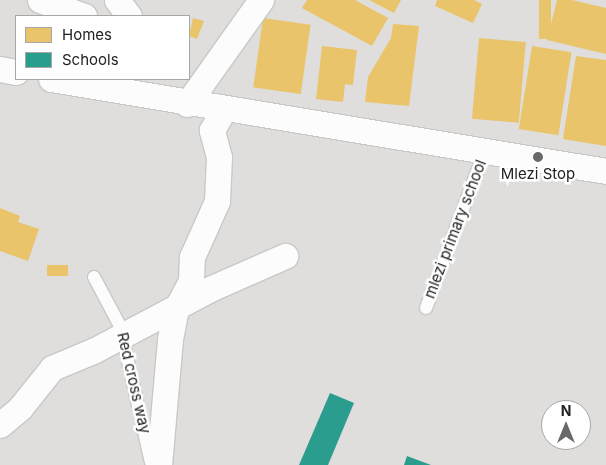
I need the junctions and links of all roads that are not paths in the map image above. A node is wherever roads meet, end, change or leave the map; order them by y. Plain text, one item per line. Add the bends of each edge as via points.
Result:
1 (117, 0) edge
2 (261, 0) edge
3 (128, 15) edge
4 (0, 70) edge
5 (15, 72) edge
6 (190, 75) edge
7 (59, 80) edge
8 (185, 80) edge
9 (172, 94) edge
10 (224, 109) junction
11 (485, 150) junction
12 (606, 171) edge
13 (285, 256) dead end
14 (94, 277) dead end
15 (426, 308) dead end
16 (176, 309) junction
17 (123, 336) junction
18 (0, 425) edge
19 (151, 465) edge
20 (159, 465) edge

1 - 3 street
2 - 6 street
4 - 5 street
7 - 9 street
8 - 9 street
9 - 10 street
10 - 11 street
10 - 16 street via 212,130 219,157 217,201 192,257 191,281
11 - 12 street
11 - 15 lane, mlezi primary school
13 - 16 street via 212,288
14 - 17 lane, Red cross way
16 - 17 street
16 - 20 street via 165,378
17 - 18 street via 52,368 20,408
17 - 19 lane, Red cross way

